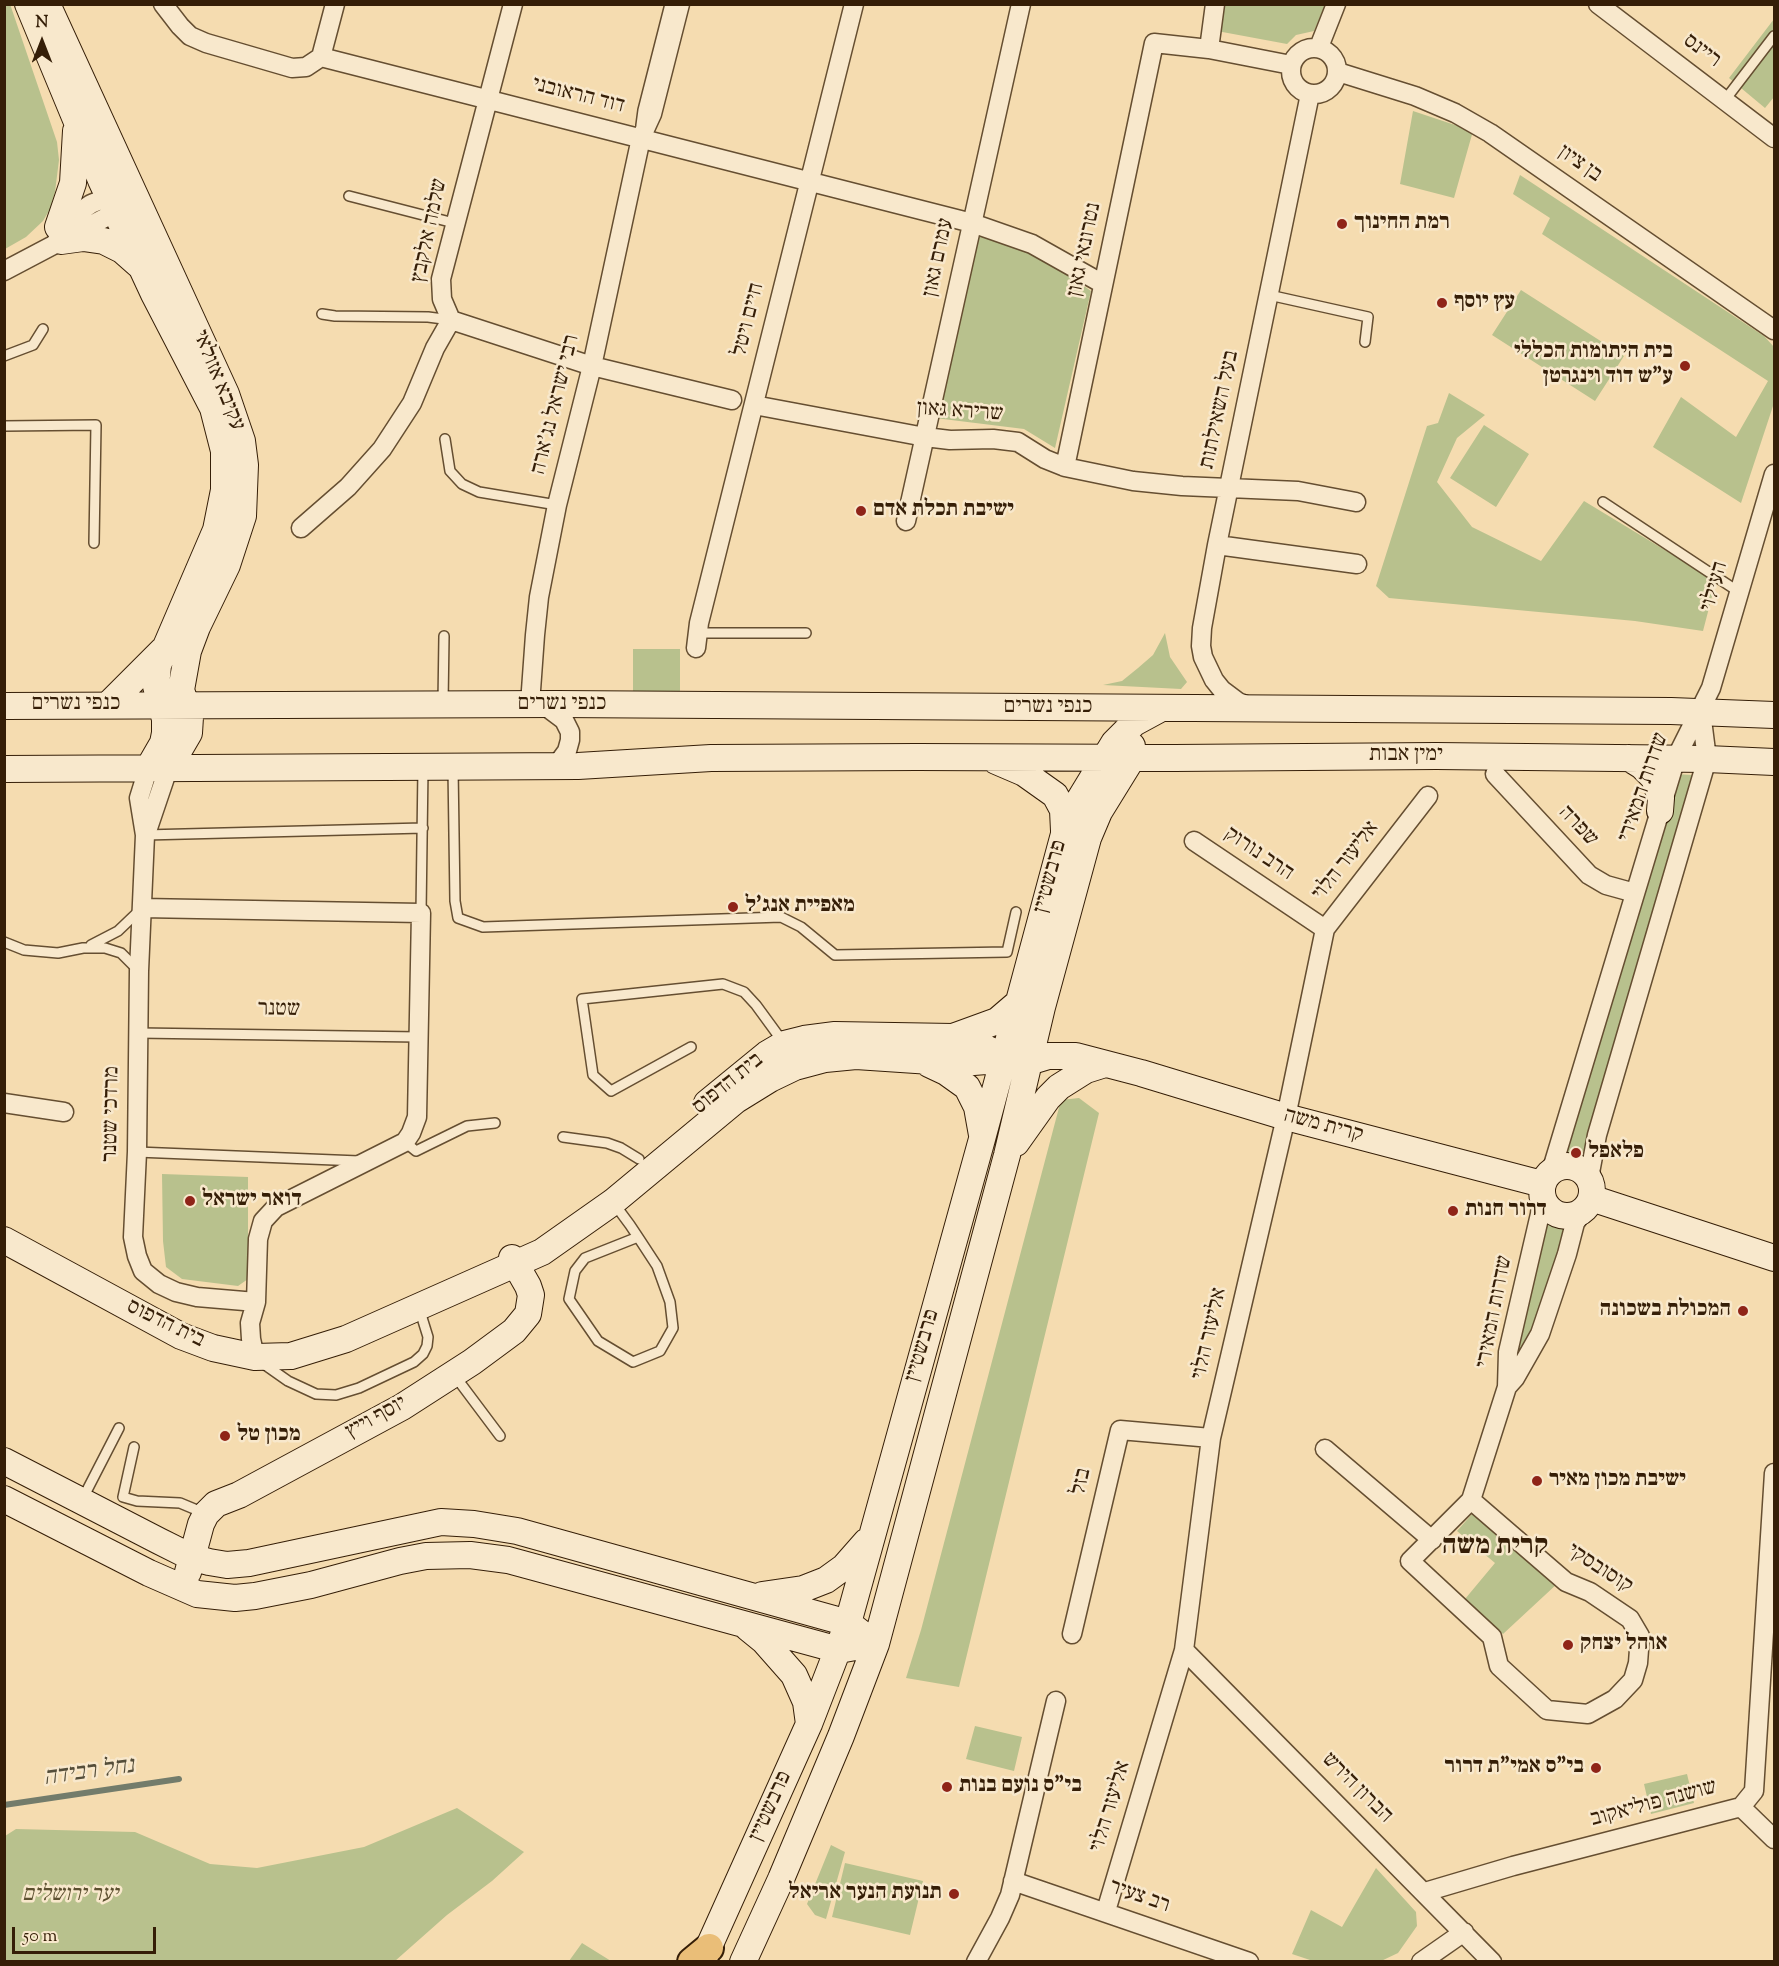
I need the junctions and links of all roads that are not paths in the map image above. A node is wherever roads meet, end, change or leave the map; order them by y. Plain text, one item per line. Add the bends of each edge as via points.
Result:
1 (28, 4) edge
2 (47, 4) edge
3 (163, 4) edge
4 (335, 4) edge
5 (513, 4) edge
6 (670, 4) edge
7 (680, 4) edge
8 (854, 4) edge
9 (1215, 4) edge
10 (1336, 4) edge
11 (1598, 4) edge
12 (1015, 6) edge
13 (1774, 36) edge
14 (1319, 47) junction
15 (1209, 49) junction
16 (321, 57) junction
17 (1292, 64) junction
18 (1338, 72) junction
19 (1310, 94) junction
20 (488, 100) junction
21 (1725, 100) junction
22 (75, 118) junction
23 (641, 138) junction
24 (1774, 138) edge
25 (810, 181) junction
26 (349, 196) dead end
27 (119, 201) junction
28 (454, 223) junction
29 (972, 223) junction
30 (59, 234) junction
31 (143, 270) junction
32 (4, 271) edge
33 (1103, 284) junction
34 (1269, 295) junction
35 (322, 314) dead end
36 (451, 320) junction
37 (43, 329) dead end
38 (1774, 330) edge
39 (1365, 342) dead end
40 (4, 356) edge
41 (592, 366) junction
42 (732, 400) dead end
43 (754, 405) junction
44 (4, 426) edge
45 (925, 437) junction
46 (445, 439) dead end
47 (1065, 467) junction
48 (1774, 474) edge
49 (1229, 488) junction
50 (1356, 502) dead end
51 (1604, 502) dead end
52 (557, 505) junction
53 (906, 521) dead end
54 (302, 528) dead end
55 (94, 543) dead end
56 (1217, 545) junction
57 (1357, 564) dead end
58 (1739, 592) junction
59 (806, 633) dead end
60 (444, 636) dead end
61 (697, 640) joint
62 (176, 650) junction
63 (534, 698) junction
64 (229, 704) junction
65 (443, 704) junction
66 (108, 705) junction
67 (173, 705) junction
68 (4, 706) edge
69 (1259, 709) junction
70 (1701, 712) junction
71 (1774, 715) edge
72 (1124, 718) junction
73 (978, 757) junction
74 (1105, 758) junction
75 (1629, 758) junction
76 (1131, 759) junction
77 (1676, 759) junction
78 (1707, 759) junction
79 (1774, 762) edge
80 (555, 765) junction
81 (423, 766) junction
82 (453, 766) junction
83 (4, 769) edge
84 (158, 769) junction
85 (1495, 774) dead end
86 (1428, 796) dead end
87 (1660, 811) junction
88 (423, 828) junction
89 (1064, 831) junction
90 (145, 835) junction
91 (1194, 841) dead end
92 (1635, 893) junction
93 (142, 908) junction
94 (1016, 912) dead end
95 (421, 913) junction
96 (1326, 929) junction
97 (4, 942) edge
98 (83, 948) junction
99 (139, 971) junction
100 (1030, 1005) junction
101 (138, 1033) junction
102 (419, 1037) junction
103 (953, 1037) junction
104 (784, 1044) junction
105 (691, 1047) dead end
106 (911, 1058) junction
107 (1095, 1061) junction
108 (1017, 1065) junction
109 (4, 1103) edge
110 (64, 1112) dead end
111 (1286, 1117) junction
112 (495, 1123) dead end
113 (563, 1137) dead end
114 (982, 1139) junction
115 (405, 1142) junction
116 (137, 1152) junction
117 (1008, 1155) junction
118 (639, 1159) junction
119 (368, 1161) junction
120 (1545, 1184) junction
121 (1588, 1196) junction
122 (613, 1202) junction
123 (638, 1237) junction
124 (4, 1240) edge
125 (1774, 1258) edge
126 (510, 1264) junction
127 (256, 1302) junction
128 (418, 1308) junction
129 (255, 1357) junction
130 (454, 1374) junction
131 (1507, 1387) junction
132 (119, 1428) dead end
133 (500, 1436) dead end
134 (1211, 1438) junction
135 (134, 1447) dead end
136 (1326, 1449) dead end
137 (4, 1461) edge
138 (1774, 1473) edge
139 (239, 1495) junction
140 (4, 1499) edge
141 (1471, 1500) junction
142 (82, 1501) junction
143 (206, 1514) junction
144 (873, 1531) junction
145 (1432, 1540) junction
146 (197, 1559) junction
147 (185, 1590) junction
148 (744, 1595) junction
149 (740, 1622) junction
150 (848, 1623) junction
151 (1072, 1634) dead end
152 (876, 1644) junction
153 (839, 1650) junction
154 (1184, 1650) junction
155 (1056, 1701) dead end
156 (809, 1724) junction
157 (1741, 1807) junction
158 (1774, 1839) edge
159 (1013, 1881) junction
160 (1425, 1892) junction
161 (1106, 1911) junction
162 (1464, 1932) junction
163 (701, 1957) edge
164 (743, 1962) edge
165 (975, 1962) edge
166 (1249, 1962) edge
167 (1421, 1962) edge
168 (1492, 1962) edge

1 - 22 street, עקיבא אזולאי
2 - 27 street, עקיבא אזולאי
3 - 16 street via 190,36 206,43 292,68 306,67
4 - 16 street
5 - 20 street, שלמה אלקבץ
6 - 23 lane, רבי ישראל נג'ארה via 643,110
7 - 23 street, רבי ישראל נג'ארה via 652,114
8 - 25 street, חיים ויטל
9 - 15 street
10 - 14 street
11 - 21 street, ריינס
12 - 29 street, עמרם גאון
13 - 21 lane
14 - 17 street via 1303,50
14 - 18 street via 1333,57
15 - 17 street
15 - 33 street, נטרונאי גאון via 1154,43
16 - 20 street, דוד הראובני
17 - 19 street via 1293,81
18 - 19 street via 1333,86
18 - 38 street, בן ציון via 1415,96 1490,133
19 - 34 street, בעל השאילתות
20 - 23 street, דוד הראובני
20 - 28 street, שלמה אלקבץ
21 - 24 street, ריינס
22 - 27 street, עקיבא אזולאי
22 - 30 street via 73,183
23 - 25 street, דוד הראובני
23 - 41 street, רבי ישראל נג'ארה
25 - 29 street, דוד הראובני
25 - 43 street, חיים ויטל
26 - 28 lane
27 - 30 street via 75,214
27 - 31 street, עקיבא אזולאי
27 - 62 street, עקיבא אזולאי via 226,393 242,441 244,505 237,540
28 - 36 street, שלמה אלקבץ via 441,279 442,300
29 - 33 street, דוד הראובני via 1032,244
29 - 45 street, עמרם גאון
30 - 31 street via 109,243
30 - 32 street
31 - 62 street, עקיבא אזולאי via 213,408 224,451 224,490 216,530
33 - 47 street, נטרונאי גאון
34 - 39 lane via 1368,317
34 - 49 street, בעל השאילתות
35 - 36 lane
36 - 41 street
36 - 54 street via 412,403 382,449 348,487
37 - 40 lane via 33,345
41 - 42 street
41 - 52 street, רבי ישראל נג'ארה
43 - 45 street, שרירא גאון
43 - 61 street, חיים ויטל
44 - 55 lane via 96,425
45 - 47 street, שרירא גאון via 1018,442
45 - 53 street, עמרם גאון
46 - 52 lane via 450,471 462,484 479,492
47 - 49 street, שרירא גאון via 1133,481
48 - 58 street, העילוי
49 - 50 street, שרירא גאון via 1298,491
49 - 56 street, בעל השאילתות
51 - 58 lane
52 - 63 street, רבי ישראל נג'ארה via 539,597
56 - 57 street
56 - 69 street, בעל השאילתות via 1202,628 1203,657 1222,690 1238,702
58 - 70 street, העילוי
59 - 61 lane
60 - 65 lane
62 - 64 street via 199,683
62 - 66 street
62 - 67 street, עקיבא אזולאי via 158,665 156,679
63 - 65 street, כנפי נשרים
63 - 72 street, כנפי נשרים
63 - 80 street via 564,720 570,732 567,750
64 - 65 street, כנפי נשרים
64 - 67 street, כנפי נשרים
66 - 67 street, כנפי נשרים
66 - 68 street, כנפי נשרים
67 - 84 street, עקיבא אזולאי via 190,717 189,733
69 - 70 street, ימין אבות
69 - 72 street, ימין אבות via 1159,709
70 - 71 street, ימין אבות
70 - 77 street, שדרות המאירי
70 - 78 street, שדרות המאירי
72 - 74 street, פרבשטיין
72 - 76 street via 1132,744
73 - 74 street
73 - 80 street via 711,758
73 - 89 street via 1015,768 1051,791 1063,810
74 - 76 street, ימין אבות
74 - 89 street, פרבשטיין
75 - 76 street, ימין אבות
75 - 77 street, ימין אבות
75 - 87 street via 1654,778 1661,798
76 - 100 street, פרבשטיין via 1089,833
77 - 78 street, ימין אבות
77 - 87 street, שדרות המאירי
78 - 79 street, ימין אבות
78 - 121 street, שדרות המאירי via 1597,1135
80 - 82 street
81 - 82 street
81 - 84 street
81 - 88 lane
82 - 94 lane via 458,918 483,927 781,917 801,927 835,955 1007,952
83 - 84 street
84 - 90 street, מרדכי שטנר
85 - 92 street, שפרה via 1589,875 1606,885
86 - 96 street, אליעזר הלוי
87 - 92 street, שדרות המאירי
88 - 90 lane
88 - 95 lane
89 - 100 street, פרבשטיין
90 - 93 street, מרדכי שטנר
91 - 96 street, הרב נורוק
92 - 120 street, שדרות המאירי
93 - 95 street
93 - 98 lane via 118,931
93 - 99 street, מרדכי שטנר
95 - 102 street
96 - 111 street, אליעזר הלוי
97 - 98 lane via 24,950 58,953
98 - 99 lane via 121,953
99 - 101 street, מרדכי שטנר
100 - 103 street
100 - 107 street via 1053,1038 1067,1050
100 - 108 street, פרבשטיין
101 - 102 lane, שטנר
101 - 116 street, מרדכי שטנר
102 - 115 street via 417,1117
103 - 104 street, בית הדפוס via 835,1035
103 - 108 street, בית הדפוס via 975,1043
104 - 105 lane via 744,992 723,984 582,999 593,1075 610,1091
104 - 118 street, בית הדפוס
106 - 108 street, בית הדפוס
106 - 114 street via 946,1072 967,1088 977,1107
106 - 122 street, בית הדפוס via 825,1059 770,1079 736,1100
107 - 108 street, קרית משה via 1054,1056
107 - 111 street, קרית משה
107 - 117 street via 1059,1087
108 - 114 street, פרבשטיין
108 - 117 street, פרבשטיין
109 - 110 street
111 - 120 street, קרית משה
111 - 134 street, אליעזר הלוי
112 - 115 lane via 467,1126 416,1151
113 - 118 lane via 607,1143
114 - 144 street, פרבשטיין
115 - 119 street
116 - 119 lane
116 - 127 street, מרדכי שטנר via 134,1237 143,1271 176,1292
117 - 152 street, פרבשטיין
118 - 126 street, בית הדפוס
119 - 127 street via 276,1207 263,1221 258,1239
120 - 121 street via 1566,1166 1575,1167
120 - 121 street via 1545,1205 1559,1216 1576,1215
120 - 131 street, שדרות המאירי via 1508,1352
121 - 125 street
121 - 131 street, שדרות המאירי via 1575,1223 1540,1334
122 - 123 lane
122 - 126 street, בית הדפוס via 560,1241
123 - 123 lane via 657,1266 670,1302 673,1328 660,1351 633,1362 598,1341 569,1299 575,1271 585,1258
124 - 129 street, בית הדפוס via 181,1336
126 - 128 street, בית הדפוס
126 - 130 street, יוסף וייץ via 519,1317 509,1335
127 - 129 street via 250,1330
128 - 129 street, בית הדפוס via 316,1349 291,1356
128 - 129 lane via 428,1337 423,1354 414,1362 346,1392 326,1396 307,1391
130 - 133 lane
130 - 139 street, יוסף וייץ via 402,1407
131 - 141 street
132 - 142 lane
134 - 151 street, בזל via 1120,1430
134 - 154 street, אליעזר הלוי
135 - 143 lane via 123,1497 180,1503
136 - 145 street
137 - 142 street
138 - 157 street, שושנה פוליאקוב via 1754,1791
139 - 143 street, יוסף וייץ via 216,1504
139 - 146 street, יוסף וייץ via 222,1512
140 - 147 street
141 - 145 street, קוסובסקי
141 - 145 street, קוסובסקי via 1566,1581 1630,1618 1640,1636 1638,1663 1634,1680 1615,1700 1588,1714 1547,1710 1499,1666 1492,1637 1410,1561
142 - 146 street
143 - 146 street, יוסף וייץ via 195,1542
144 - 148 street via 852,1559 826,1580 786,1593
144 - 150 street, פרבשטיין
146 - 147 street, יוסף וייץ
146 - 148 street via 227,1565 249,1563 423,1525 474,1524 517,1532
147 - 149 street via 235,1598 311,1585 426,1556 470,1555 508,1560
148 - 150 street
149 - 153 street
149 - 156 street via 764,1641 794,1675 806,1702
150 - 152 street
150 - 153 street, פרבשטיין
152 - 153 street
152 - 164 street, פרבשטיין via 841,1736
153 - 156 street, פרבשטיין
154 - 160 street, הברון הירש
154 - 161 street, אליעזר הלוי
155 - 159 street
156 - 163 street, פרבשטיין
157 - 158 street
157 - 160 street, שושנה פוליאקוב
159 - 161 street, רב צעיר
159 - 165 street via 1000,1918
160 - 162 street, הברון הירש
161 - 166 street, רב צעיר
162 - 167 street
162 - 168 street, הברון הירש

